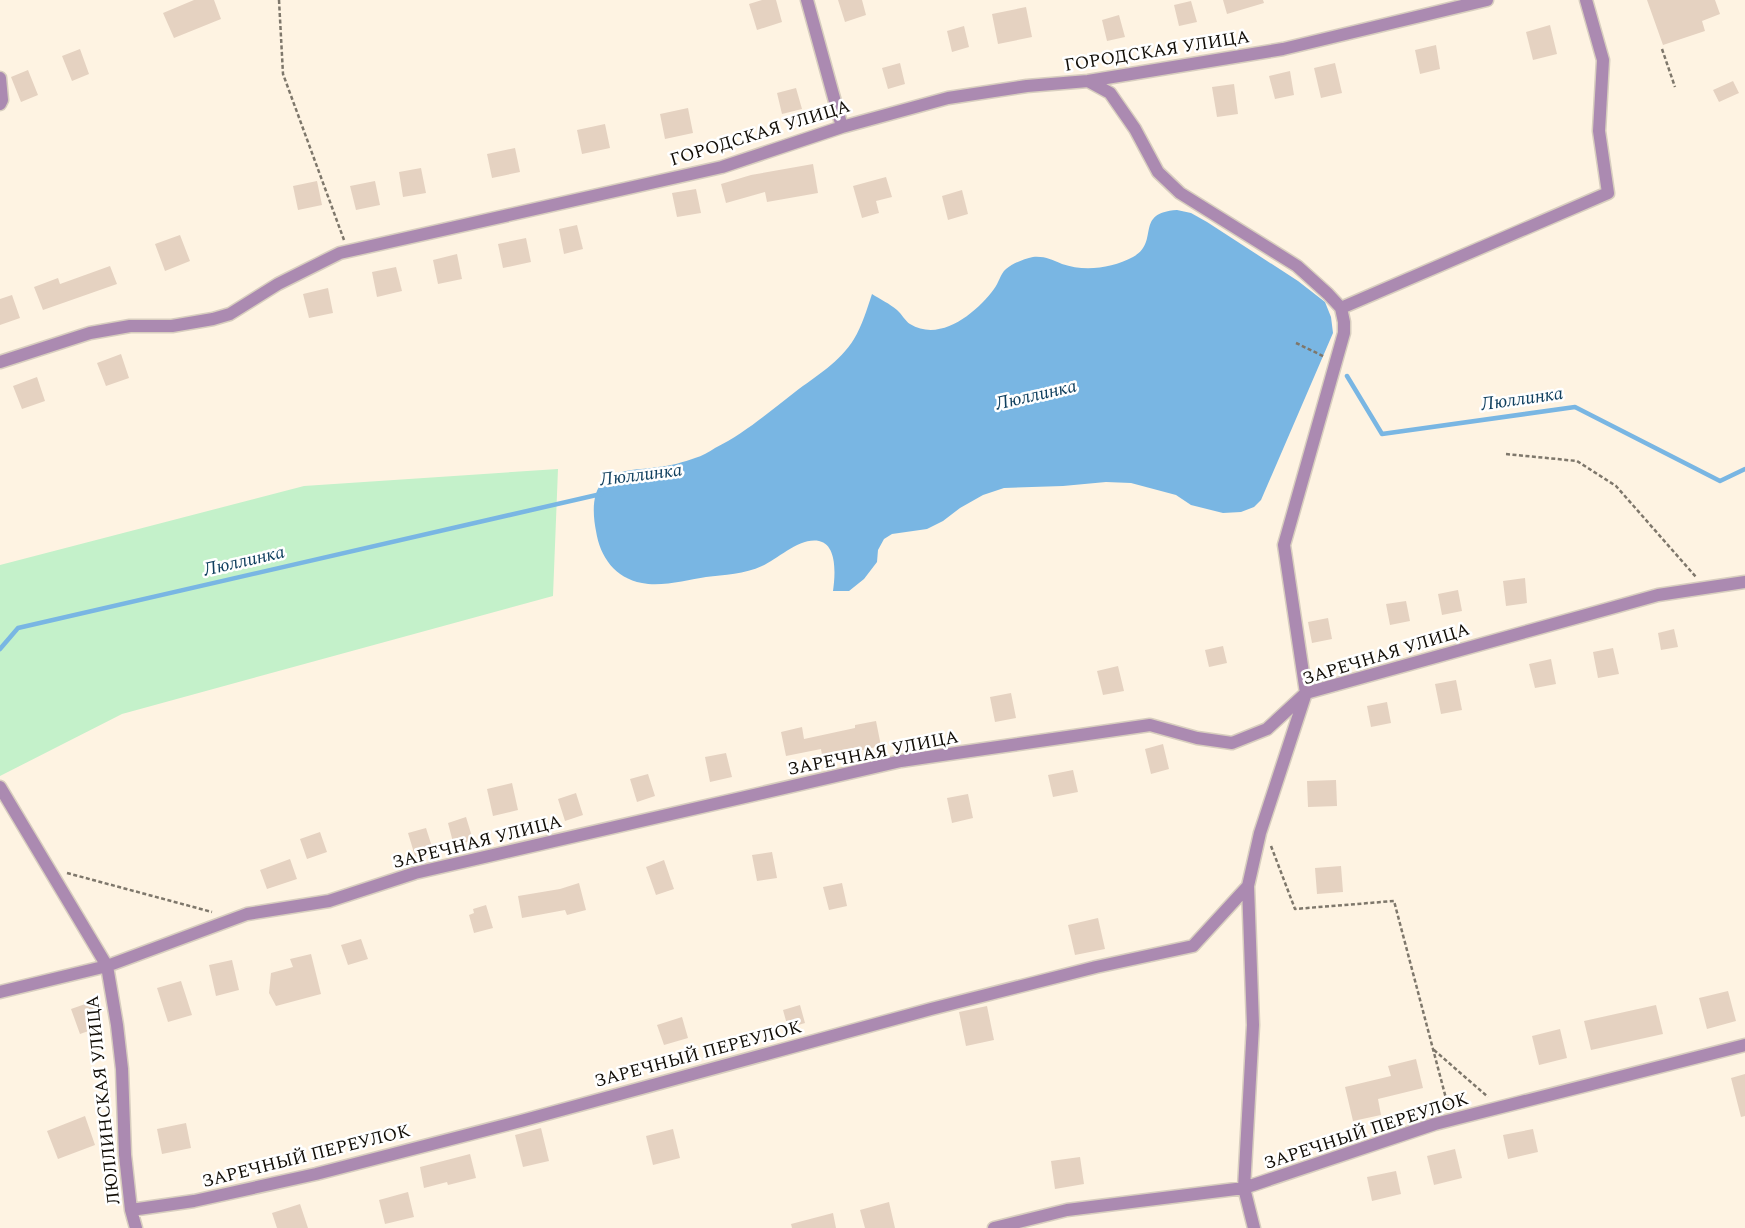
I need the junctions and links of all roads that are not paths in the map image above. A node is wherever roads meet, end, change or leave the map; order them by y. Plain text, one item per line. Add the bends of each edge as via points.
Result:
1 (807, 0) edge
2 (1488, 0) edge
3 (1586, 0) edge
4 (0, 78) edge
5 (1088, 81) junction
6 (0, 104) edge
7 (842, 126) junction
8 (1341, 308) junction
9 (0, 362) edge
10 (1745, 582) edge
11 (1306, 693) junction
12 (0, 787) edge
13 (1248, 886) junction
14 (107, 966) junction
15 (0, 992) edge
16 (1745, 1046) edge
17 (1244, 1188) junction
18 (131, 1210) junction
19 (136, 1228) edge
20 (994, 1228) edge
21 (1254, 1228) edge

1 - 7 street
2 - 5 street, ГОРОДСКАЯ УЛИЦА via 1283,48
3 - 8 street via 1603,60 1599,131 1608,193
4 - 6 street
5 - 7 street, ГОРОДСКАЯ УЛИЦА via 948,98
5 - 8 street via 1110,93 1135,129 1158,172 1180,193 1297,266
7 - 9 street, ГОРОДСКАЯ УЛИЦА via 722,166 340,253 278,284 230,314 213,319 90,333
8 - 11 street via 1344,333 1284,545
10 - 11 street, ЗАРЕЧНАЯ УЛИЦА via 1658,595
11 - 13 street via 1263,826
11 - 14 street, ЗАРЕЧНАЯ УЛИЦА via 1267,729 1232,743 1197,738 1150,725 901,761 415,873 329,901 247,914
12 - 14 street, ЛЮЛЛИНСКАЯ УЛИЦА
13 - 17 street via 1253,1024
13 - 18 street, ЗАРЕЧНЫЙ ПЕРЕУЛОК via 1194,946 941,1006 316,1174 194,1201
14 - 15 street, ЗАРЕЧНАЯ УЛИЦА
14 - 18 street, ЛЮЛЛИНСКАЯ УЛИЦА via 121,1060
16 - 17 street, ЗАРЕЧНЫЙ ПЕРЕУЛОК via 1435,1124
17 - 20 street, ЗАРЕЧНЫЙ ПЕРЕУЛОК via 1067,1210
17 - 21 street
18 - 19 street, ЛЮЛЛИНСКАЯ УЛИЦА

